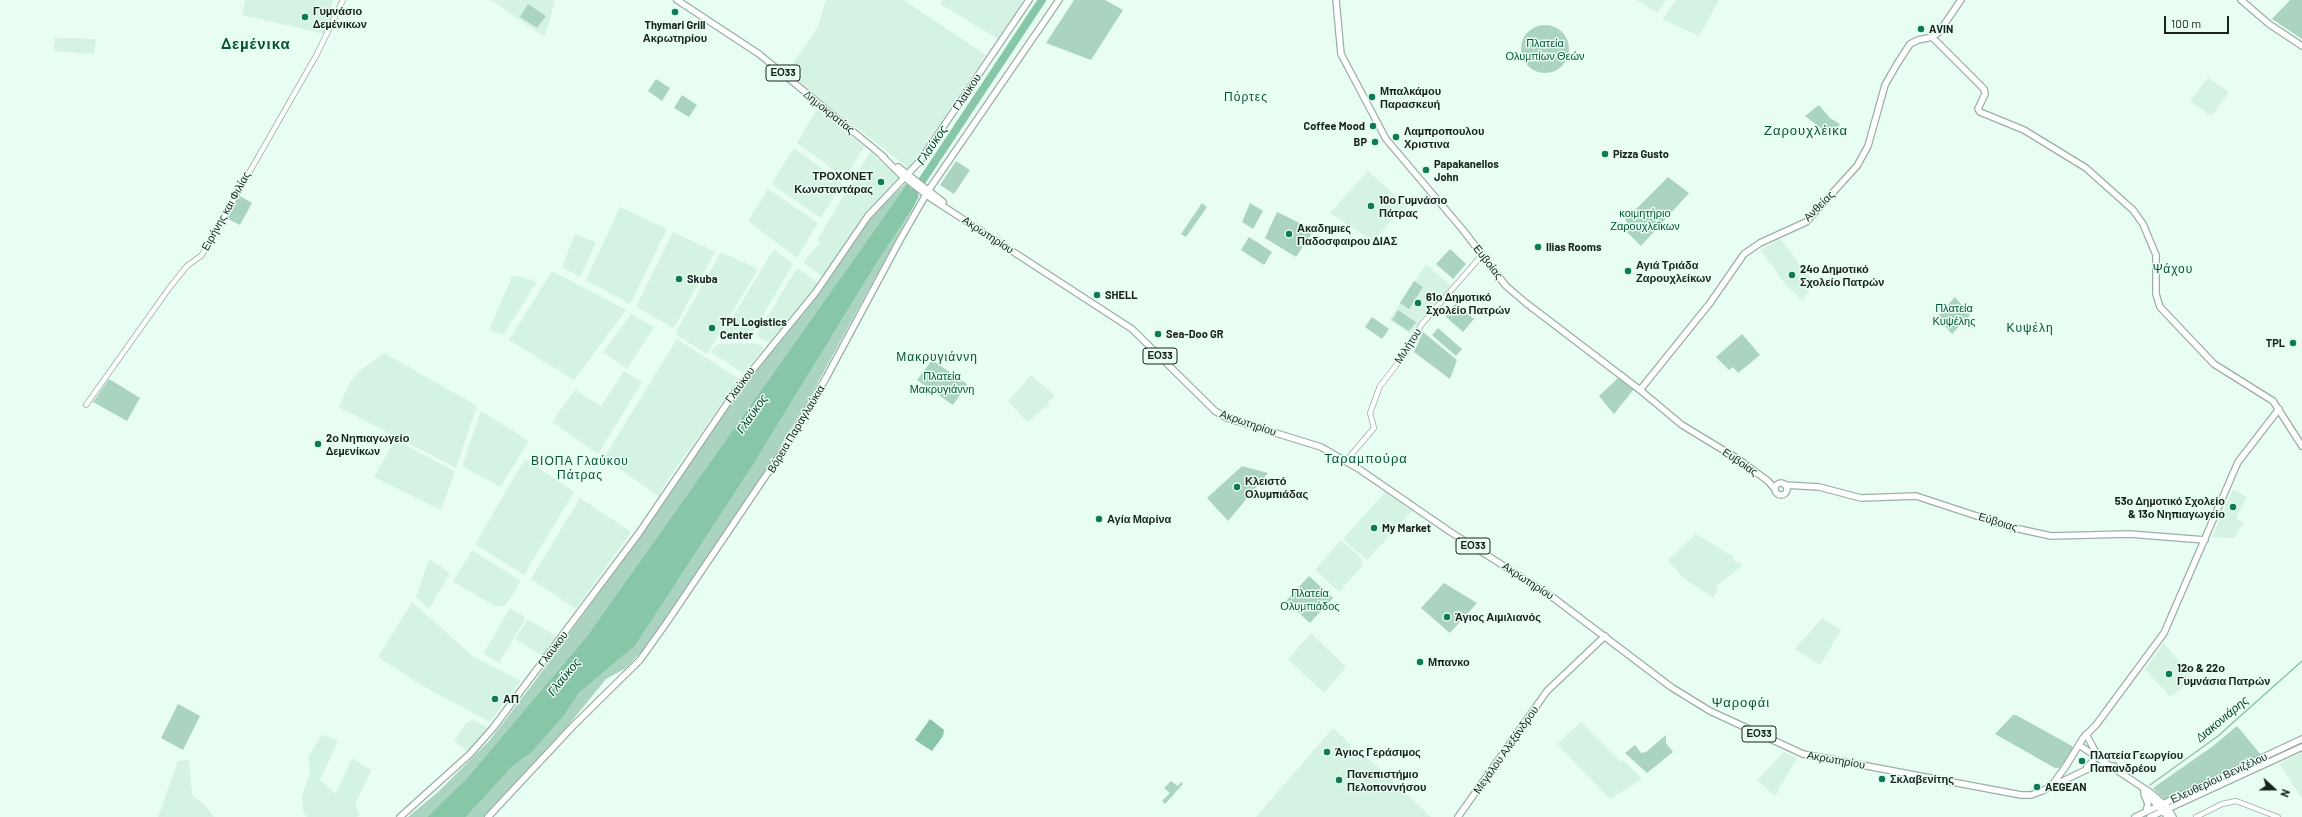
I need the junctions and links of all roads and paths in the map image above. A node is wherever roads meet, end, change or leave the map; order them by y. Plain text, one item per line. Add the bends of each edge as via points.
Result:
1 (343, 0) edge
2 (677, 0) edge
3 (1030, 0) edge
4 (1058, 0) edge
5 (1336, 0) edge
6 (1961, 0) edge
7 (2241, 0) edge
8 (1932, 37) junction
9 (2302, 46) edge
10 (909, 179) junction
11 (926, 192) junction
12 (1482, 255) junction
13 (1640, 390) junction
14 (86, 405) dead end
15 (2279, 409) junction
16 (2302, 446) edge
17 (1346, 461) junction
18 (1784, 485) junction
19 (1776, 486) junction
20 (1795, 486) junction
21 (1786, 491) junction
22 (2205, 540) junction
23 (1605, 636) junction
24 (2086, 734) junction
25 (2302, 739) edge
26 (2079, 745) junction
27 (2302, 747) edge
28 (2095, 754) junction
29 (2068, 764) junction
30 (2114, 766) junction
31 (2086, 768) junction
32 (2077, 774) junction
33 (2133, 781) junction
34 (2047, 789) junction
35 (2142, 789) junction
36 (2164, 807) junction
37 (2148, 814) edge
38 (400, 817) edge
39 (488, 817) edge
40 (1458, 817) edge
41 (2136, 817) edge
42 (2168, 817) edge
43 (2173, 817) edge
44 (2196, 817) edge
45 (2278, 817) edge

1 - 14 street, Ειρήνης και Φιλίας via 317,54 202,255 187,266 170,287
2 - 10 main road, Δημοκρατίας / ΕΟ33 via 759,54
3 - 10 main road, Γλαύκου
4 - 11 main road
5 - 12 main road, Ευβοίας via 1341,54 1386,139
6 - 8 main road via 1939,32
7 - 9 main road via 2269,24
8 - 13 main road, Ανθείας via 1910,44 1884,85 1868,146 1857,166 1806,222 1760,243 1744,254 1710,303
8 - 15 main road via 1984,89 1979,111 2024,130 2086,168 2128,206 2143,224 2156,255 2156,294 2160,307 2214,364 2263,393
10 - 11 main road, Ακρωτηρίου / ΕΟ33
10 - 38 main road, Γλαύκου via 868,216 813,296 737,389 639,533 483,740 452,772
11 - 17 main road, Ακρωτηρίου / ΕΟ33 via 1132,329 1219,414 1315,445
11 - 39 main road, Βόρεια Παραγλαύκια via 786,447 643,656
12 - 13 main road, Ευβοίας via 1520,298
12 - 17 street, Μιλήτου via 1421,325 1406,353 1380,386 1370,413 1374,428
13 - 19 main road, Ευβοίας via 1682,426 1732,455
15 - 16 main road
15 - 22 main road via 2240,459
17 - 23 main road, Ακρωτηρίου / ΕΟ33 via 1454,535 1548,594
18 - 19 main road
18 - 20 main road, Εύβοιας
18 - 21 main road
19 - 21 main road via 1779,495
20 - 21 main road
20 - 22 main road, Εύβοιας via 1822,488 1861,498 1920,497 2010,527 2051,536 2129,534
22 - 24 main road via 2164,633 2096,725
23 - 34 main road, Ακρωτηρίου / ΕΟ33 via 1697,704 1803,754 2021,795 2031,795
23 - 40 main road, Μεγάλου Αλεξάνδρου via 1554,683
24 - 26 main road
24 - 28 main road
25 - 36 main road, Ελευθερίου Βενιζέλου
26 - 28 main road
26 - 29 main road
27 - 36 main road, Ελευθερίου Βενιζέλου
28 - 30 main road
28 - 31 main road via 2093,761
29 - 32 main road via 2069,769
29 - 34 main road
30 - 31 main road, ΕΟ33 via 2098,765
30 - 33 main road
31 - 32 main road, ΕΟ33
32 - 34 main road, ΕΟ33
33 - 35 main road
33 - 36 main road
35 - 36 main road
35 - 37 main road via 2148,802
36 - 37 main road, Ελευθερίου Βενιζέλου
36 - 42 main road
36 - 43 main road
37 - 41 main road, Ελευθερίου Βενιζέλου
44 - 45 street via 2222,804 2236,801

